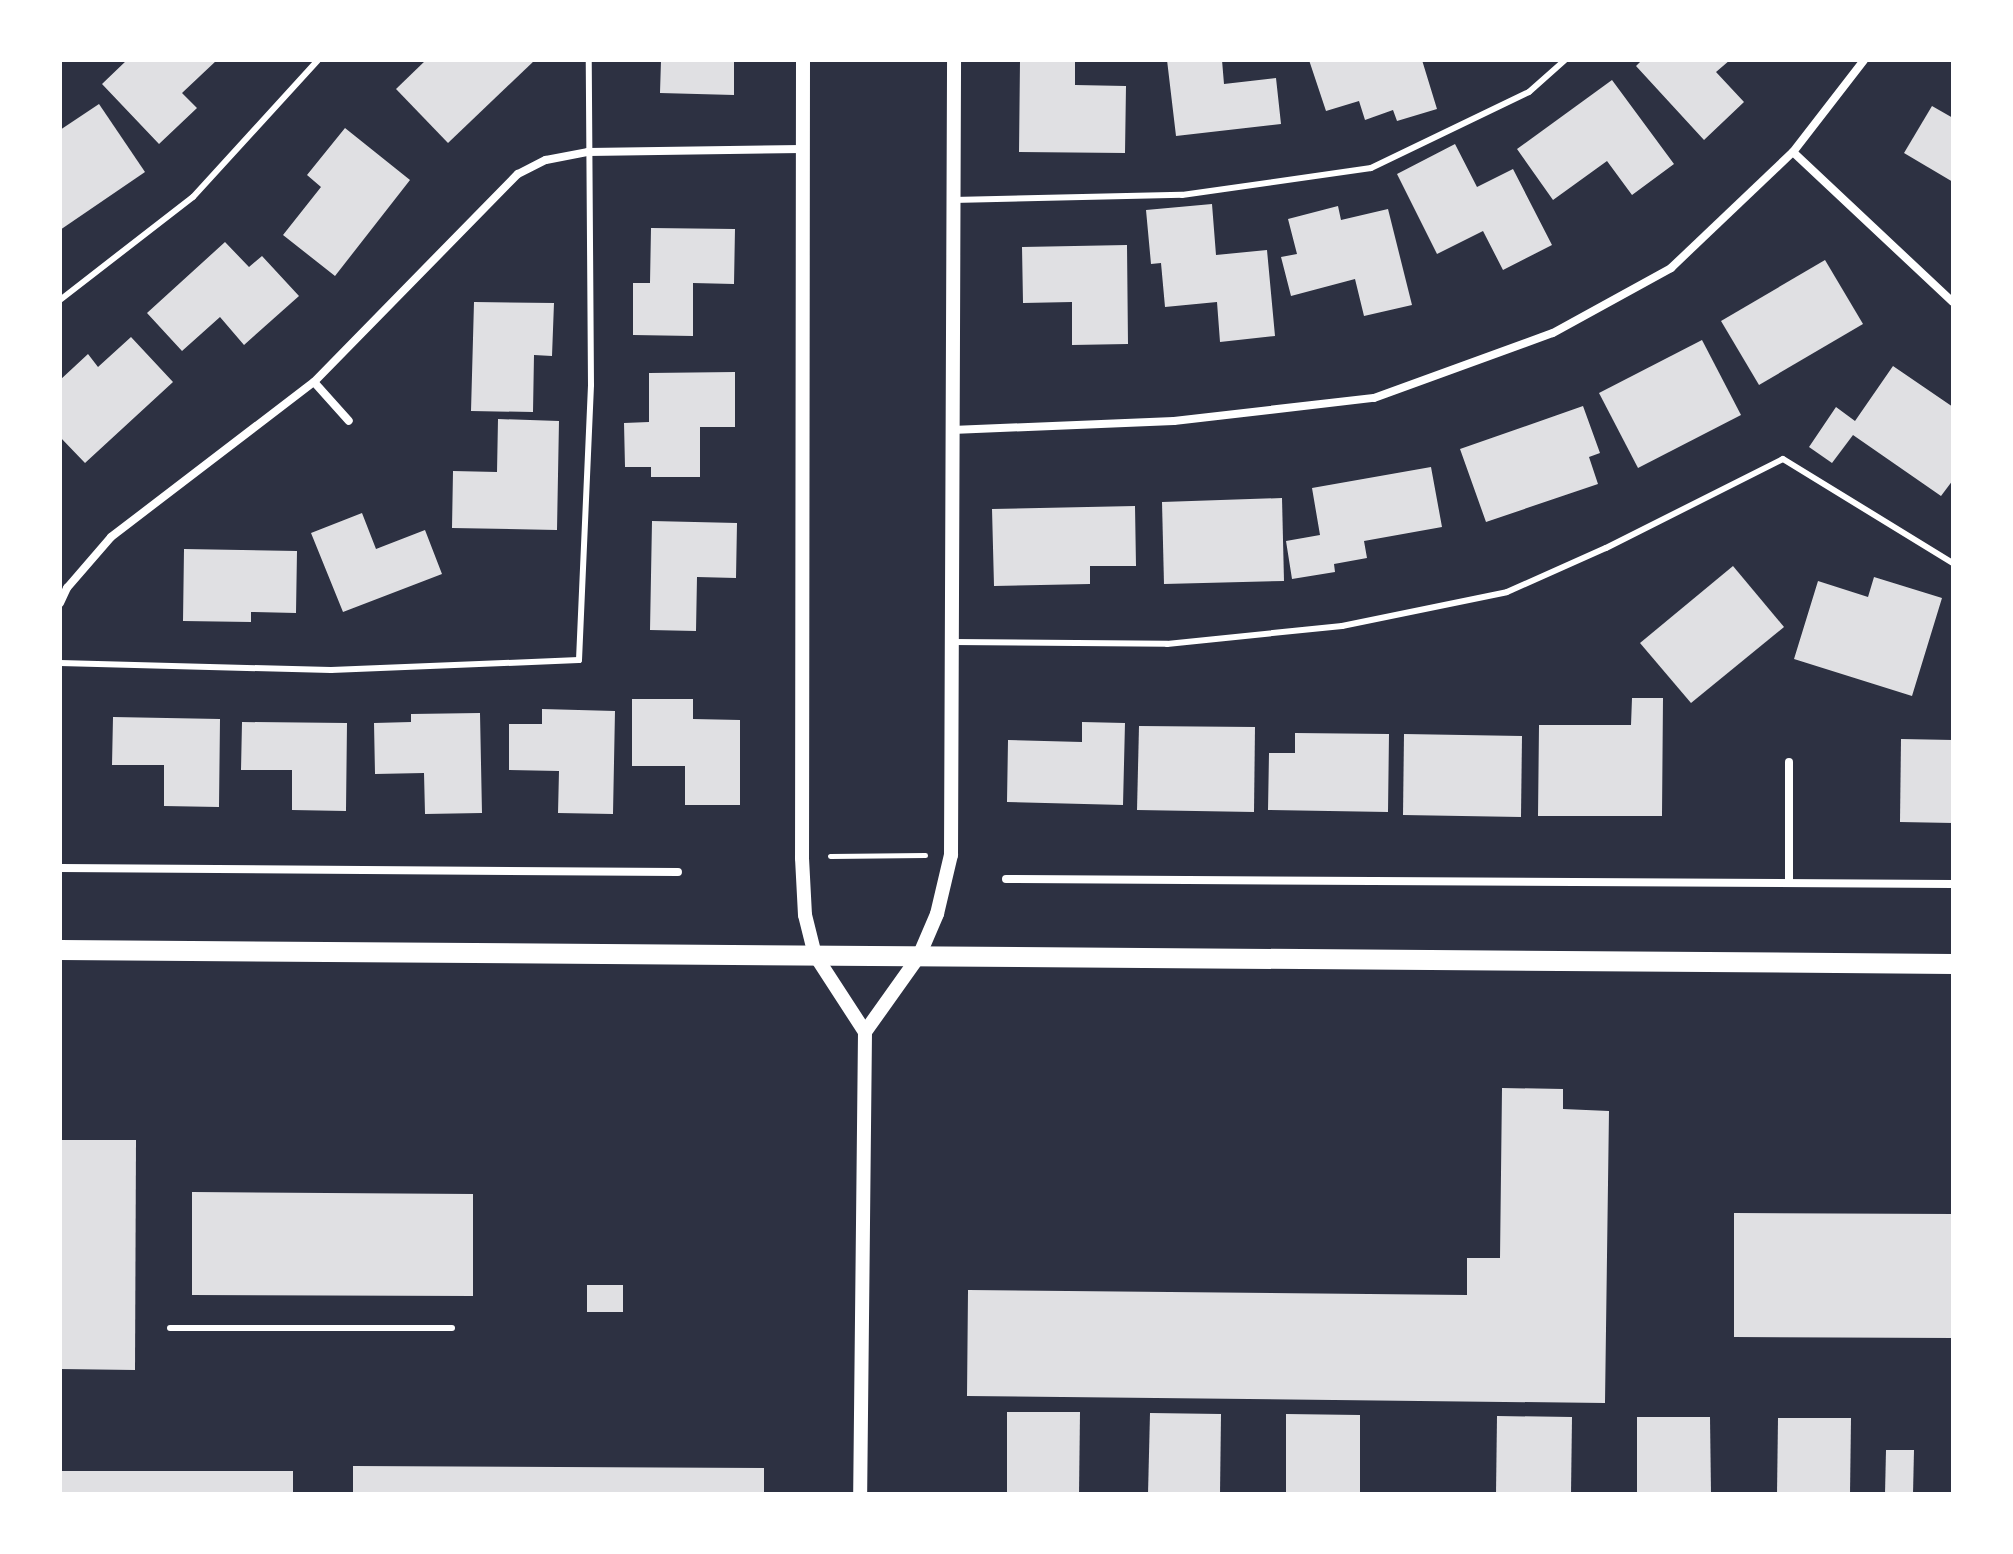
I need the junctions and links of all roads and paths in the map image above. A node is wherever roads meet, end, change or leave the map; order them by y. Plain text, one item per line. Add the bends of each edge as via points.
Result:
1 (318, 60) edge
2 (589, 60) edge
3 (803, 60) edge
4 (954, 60) edge
5 (1565, 60) edge
6 (1864, 60) edge
7 (802, 149) junction
8 (588, 152) junction
9 (1793, 152) junction
10 (953, 200) junction
11 (60, 300) edge
12 (1953, 302) edge
13 (314, 382) junction
14 (349, 421) dead end
15 (952, 430) junction
16 (1953, 563) edge
17 (60, 603) edge
18 (952, 642) junction
19 (60, 663) edge
20 (1789, 762) dead end
21 (929, 855) dead end
22 (830, 856) dead end
23 (60, 868) edge
24 (678, 872) dead end
25 (1006, 879) dead end
26 (1789, 883) junction
27 (1953, 884) edge
28 (60, 950) edge
29 (815, 955) junction
30 (919, 956) junction
31 (1953, 964) edge
32 (865, 1032) junction
33 (170, 1328) dead end
34 (452, 1328) dead end
35 (860, 1494) edge

1 - 11 lane via 193,197
2 - 8 lane
3 - 7 street
4 - 10 street
5 - 10 lane via 1529,92 1371,168 1182,195
6 - 9 street
7 - 8 street
7 - 29 street via 802,858 805,915
8 - 13 street via 546,160 518,174
8 - 19 lane via 591,385 579,660 331,670
9 - 12 street
9 - 15 street via 1671,268 1553,333 1374,398 1174,421
10 - 15 street
13 - 14 street
13 - 17 street via 111,537
15 - 18 street
16 - 18 lane via 1783,459 1507,592 1342,626 1167,644
18 - 30 street via 951,855 937,914
20 - 26 street
21 - 22 path
23 - 24 street
25 - 26 street
26 - 27 street
28 - 29 main road
29 - 30 main road
29 - 32 street
30 - 31 main road
30 - 32 street
32 - 35 street
33 - 34 lane

